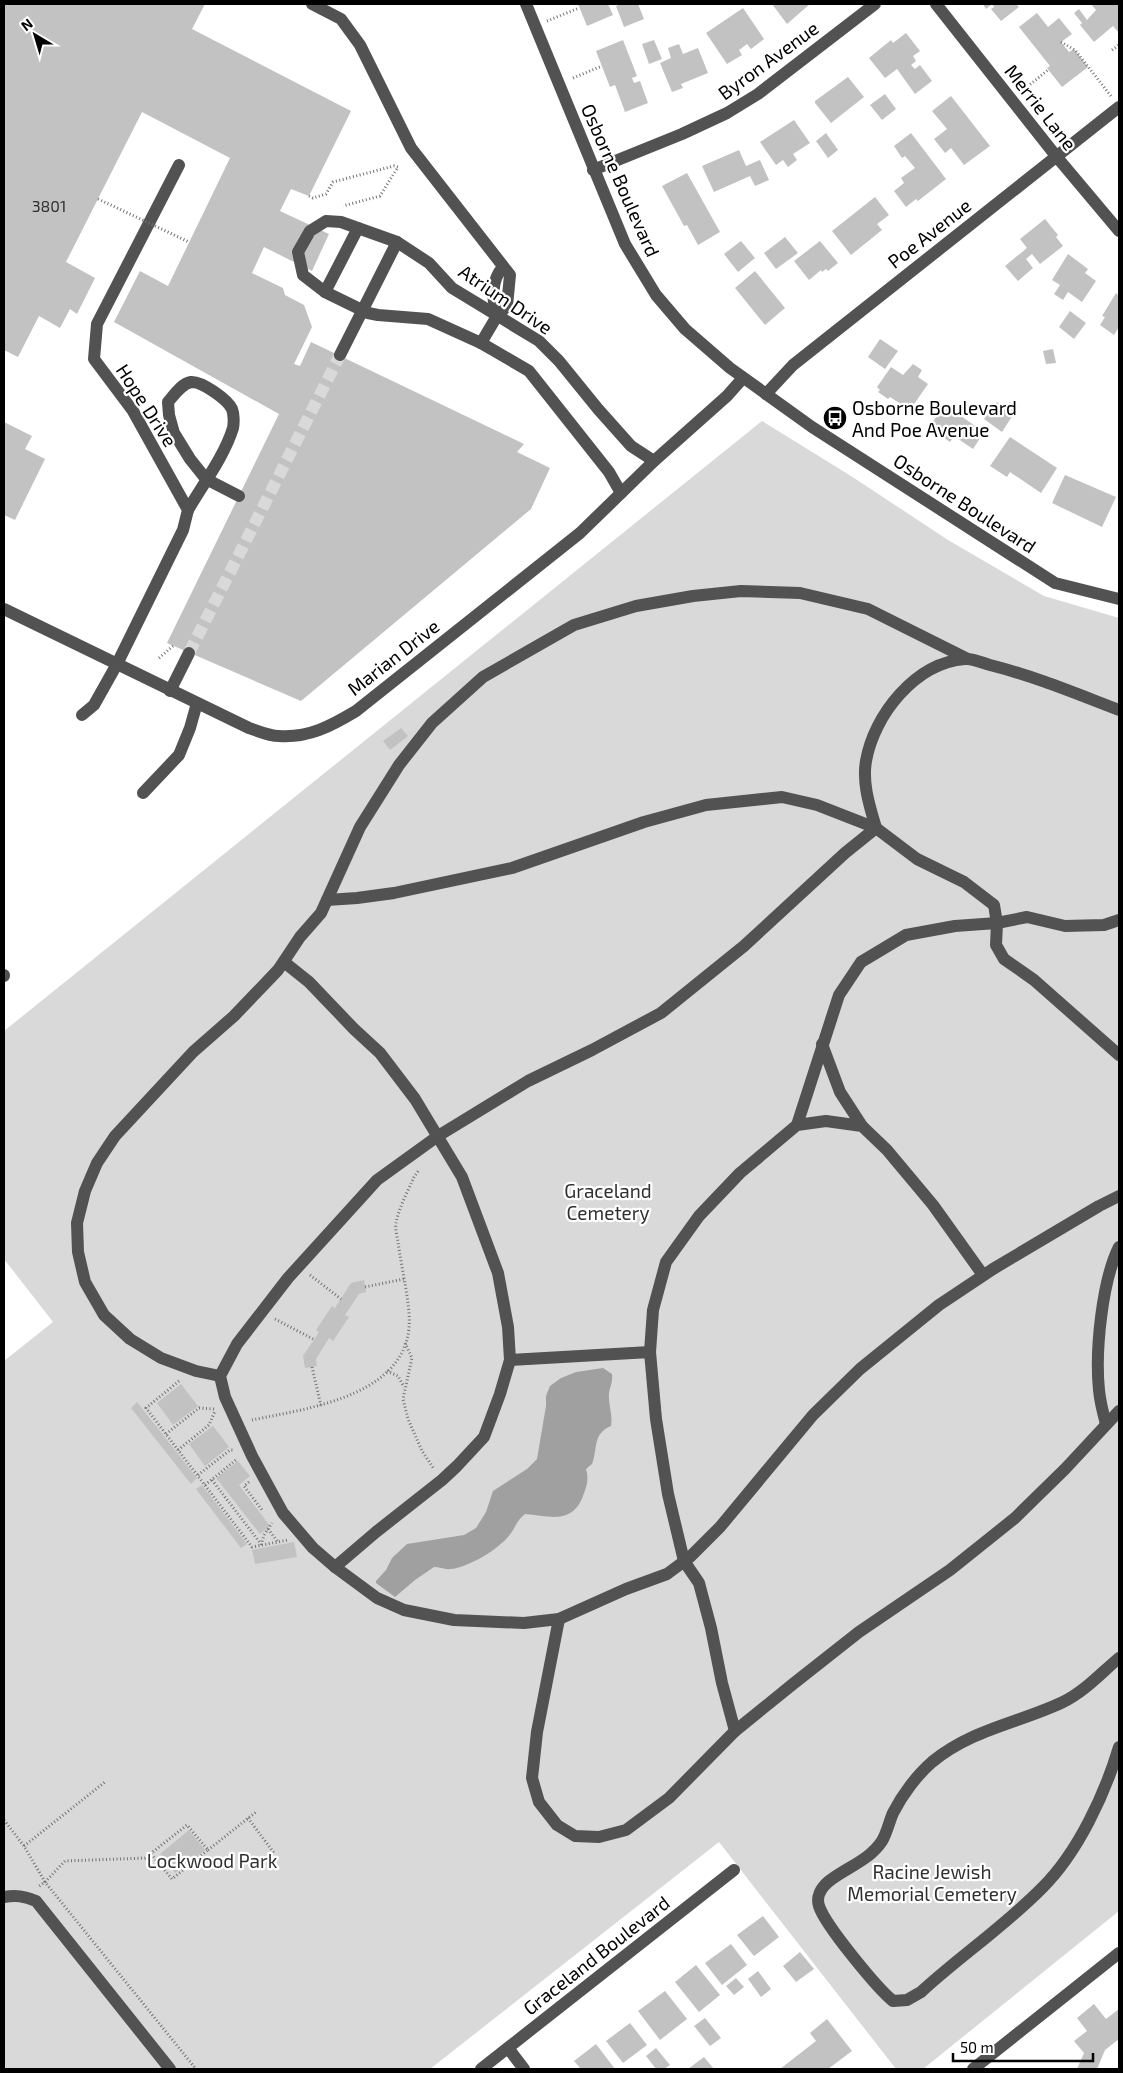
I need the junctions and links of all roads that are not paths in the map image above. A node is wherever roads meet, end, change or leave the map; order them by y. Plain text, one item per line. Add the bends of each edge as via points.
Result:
1 (312, 4) edge
2 (526, 4) edge
3 (875, 4) edge
4 (936, 4) edge
5 (1119, 107) edge
6 (1056, 156) junction
7 (179, 165) dead end
8 (593, 170) junction
9 (358, 228) junction
10 (1119, 231) edge
11 (397, 242) junction
12 (325, 292) junction
13 (362, 310) junction
14 (497, 316) junction
15 (482, 344) junction
16 (340, 356) tunnel mouth
17 (743, 378) junction
18 (766, 394) junction
19 (654, 461) junction
20 (206, 479) junction
21 (621, 493) junction
22 (239, 496) dead end
23 (188, 510) junction
24 (1119, 599) edge
25 (4, 609) edge
26 (189, 653) tunnel mouth
27 (966, 658) junction
28 (117, 664) junction
29 (170, 691) junction
30 (197, 703) junction
31 (1119, 710) edge
32 (82, 715) dead end
33 (144, 793) dead end
34 (876, 828) junction
35 (327, 900) junction
36 (1119, 920) edge
37 (997, 923) junction
38 (284, 962) junction
39 (822, 1044) junction
40 (1119, 1056) edge
41 (797, 1125) junction
42 (862, 1126) junction
43 (438, 1136) junction
44 (1119, 1196) edge
45 (1119, 1247) edge
46 (983, 1275) junction
47 (650, 1352) junction
48 (510, 1360) junction
49 (220, 1376) junction
50 (1119, 1412) edge
51 (1106, 1424) junction
52 (684, 1561) junction
53 (335, 1567) junction
54 (559, 1619) junction
55 (1119, 1658) edge
56 (735, 1731) junction
57 (1119, 1747) edge
58 (734, 1870) dead end
59 (4, 1897) edge
60 (1119, 1953) edge
61 (508, 2048) junction
62 (170, 2069) edge
63 (481, 2069) edge
64 (524, 2069) edge
65 (972, 2069) edge

1 - 14 street via 341,19 360,45 410,148 510,275 507,306
2 - 8 street, Osborne Boulevard
3 - 8 street, Byron Avenue via 758,94 727,113
4 - 6 street, Merrie Lane
5 - 6 street, Poe Avenue
6 - 10 street, Merrie Lane
6 - 18 street, Poe Avenue via 793,365
7 - 23 street, Hope Drive via 97,324 94,359 133,411
8 - 17 street, Osborne Boulevard via 625,244 656,295 699,342
9 - 11 street, Atrium Drive
9 - 12 street
9 - 12 street, Atrium Drive via 326,221 310,231 298,252 303,275
11 - 13 street
11 - 14 street, Atrium Drive via 428,263 452,288
12 - 13 street, Atrium Drive
13 - 15 street, Atrium Drive via 378,315 428,318
13 - 16 street
14 - 15 street
14 - 19 street, Atrium Drive via 539,341 631,446
15 - 21 street, Atrium Drive via 529,371 610,472
17 - 18 street, Osborne Boulevard
17 - 19 street, Marian Drive
18 - 24 street, Osborne Boulevard via 1055,583
19 - 21 street, Marian Drive
20 - 20 street via 222,454 233,427 233,411 227,401 196,382 190,382 168,402 169,414 174,433
20 - 22 street
20 - 23 street
21 - 30 street, Marian Drive via 580,533 356,711 330,727 304,735 278,736 249,728
23 - 28 street via 184,530
25 - 28 street, Marian Drive
26 - 29 street
27 - 31 street via 1004,668
27 - 34 street via 931,667 898,694 878,727 866,762 867,795
27 - 35 street via 868,609 800,593 741,591 693,596 636,606 574,625 483,677 432,724 399,765 360,827
28 - 29 street, Marian Drive
28 - 32 street via 94,705
29 - 30 street, Marian Drive
30 - 33 street via 179,755
34 - 35 street via 817,805 782,797 706,804 512,868 394,893
34 - 37 street via 917,859 964,882 994,905
34 - 43 street via 844,853 744,946 661,1013 528,1081
35 - 38 street
36 - 37 street via 1064,926 1027,917
37 - 39 street via 906,935 860,962 839,995
37 - 40 street via 996,945 1004,959 1034,980
38 - 43 street via 309,982 380,1053 416,1099
38 - 49 street via 234,1016 193,1052 115,1136 97,1163 76,1223 85,1282 104,1315 130,1339 161,1358
39 - 41 street
39 - 42 street via 840,1092
41 - 42 street via 826,1121
41 - 47 street via 740,1173 706,1209 666,1262 653,1310
42 - 46 street via 887,1150 933,1205
43 - 48 street via 462,1177 498,1273 508,1327
43 - 49 street via 377,1180 298,1266 237,1344
44 - 46 street
45 - 51 street via 1107,1286 1098,1343 1099,1391
46 - 52 street via 939,1305 813,1415 720,1527
47 - 48 street
47 - 52 street via 668,1494
48 - 53 street via 484,1437 442,1480
49 - 53 street via 225,1397 248,1448 283,1513 313,1548
50 - 51 street
51 - 56 street via 1015,1518 950,1570 859,1632
52 - 54 street via 667,1574
52 - 56 street via 698,1583
53 - 54 street via 377,1598 404,1610 454,1620 524,1623
54 - 56 street via 537,1732 532,1778 539,1802 557,1825 576,1836 599,1837 626,1830 669,1798
55 - 57 street via 1084,1689 1063,1702 974,1736 931,1762 894,1812 882,1841 864,1860 827,1883 819,1894 819,1905 833,1928 882,1992 893,2002 907,2000 921,1992 1044,1886 1069,1854 1096,1806
58 - 61 street, Graceland Boulevard
59 - 62 street via 26,1896 36,1901
60 - 65 street
61 - 63 street, Graceland Boulevard
61 - 64 street

